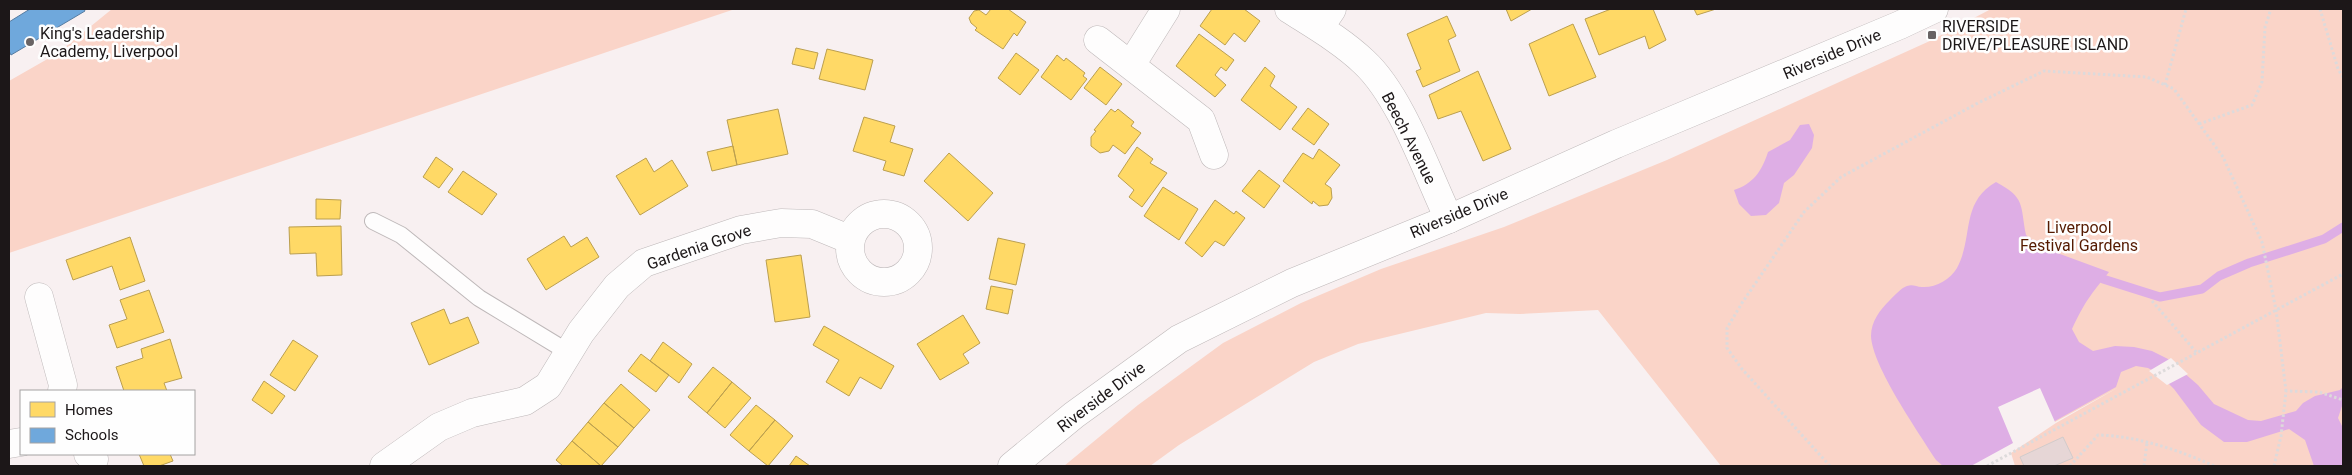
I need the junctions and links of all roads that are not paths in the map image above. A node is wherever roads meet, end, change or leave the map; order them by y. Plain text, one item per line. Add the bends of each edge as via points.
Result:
1 (1166, 9) edge
2 (1289, 9) edge
3 (1934, 9) edge
4 (1326, 18) edge
5 (1098, 40) dead end
6 (1131, 65) junction
7 (1214, 155) dead end
8 (1449, 219) junction
9 (373, 221) dead end
10 (850, 240) dead end
11 (39, 297) dead end
12 (568, 352) junction
13 (62, 390) edge
14 (384, 466) edge
15 (1012, 466) edge

1 - 6 street
2 - 4 street, Beech Avenue
3 - 8 street, Riverside Drive
4 - 8 street, Beech Avenue via 1387,90
5 - 6 street
6 - 7 street via 1201,120
8 - 15 street, Riverside Drive via 1292,282 1179,339 1074,415
9 - 12 lane via 401,235 479,298
10 - 12 street, Gardenia Grove via 812,224 781,223 741,230 644,263 617,286
11 - 13 street
12 - 14 street, Gardenia Grove via 548,386 525,400 472,413 439,427

